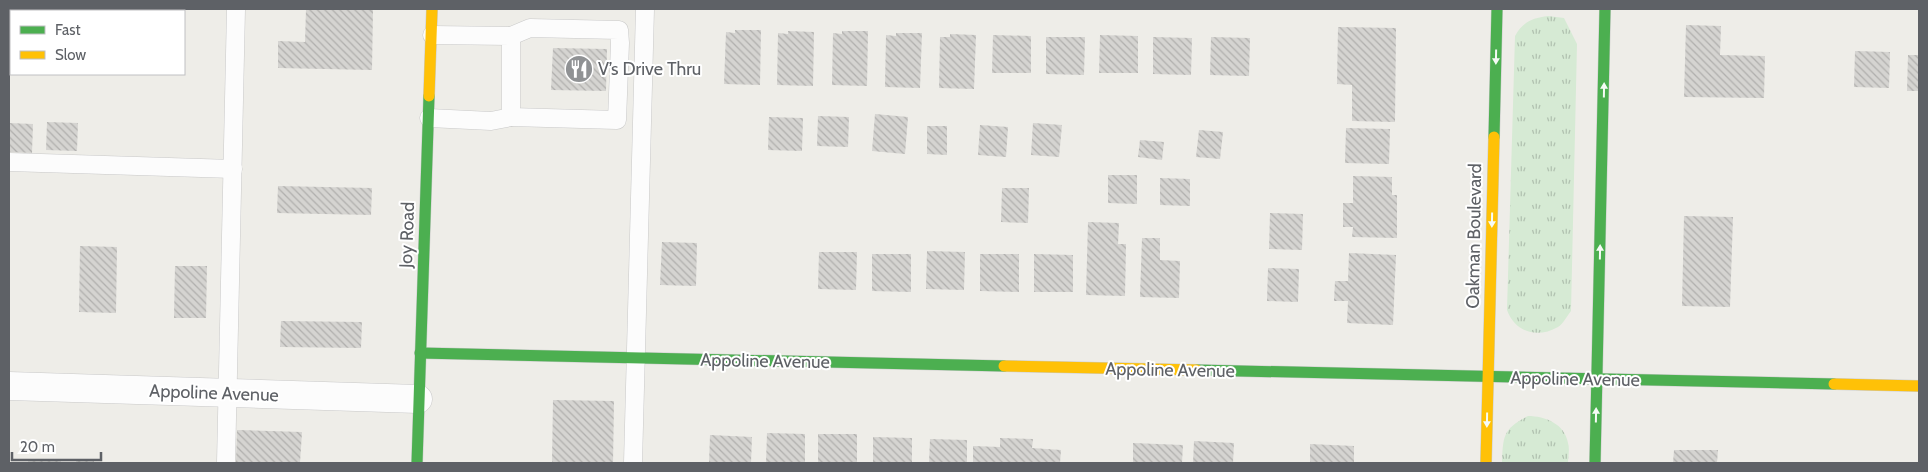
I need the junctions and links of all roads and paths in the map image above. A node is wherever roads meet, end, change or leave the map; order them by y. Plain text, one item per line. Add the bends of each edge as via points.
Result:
1 (236, 9) edge
2 (432, 9) edge
3 (645, 9) edge
4 (1497, 9) edge
5 (1606, 9) edge
6 (432, 35) junction
7 (512, 36) junction
8 (511, 117) junction
9 (429, 118) junction
10 (9, 162) edge
11 (233, 169) junction
12 (420, 353) junction
13 (635, 358) junction
14 (1488, 378) junction
15 (1596, 380) junction
16 (9, 386) edge
17 (1919, 386) edge
18 (228, 393) junction
19 (418, 399) junction
20 (226, 463) edge
21 (417, 463) edge
22 (633, 463) edge
23 (1486, 463) edge
24 (1595, 463) edge

1 - 11 lane
2 - 6 street, Joy Road
3 - 13 lane
4 -> 14 street, Oakman Boulevard
15 -> 5 street
6 - 7 lane
6 - 9 street, Joy Road
7 - 8 lane
7 - 8 lane via 530,28 619,30 620,42 617,120
8 - 9 lane via 491,121
9 - 12 street, Joy Road
10 - 11 lane
11 - 18 lane
12 - 13 street, Appoline Avenue
12 - 19 street, Joy Road
13 - 14 street, Appoline Avenue
13 - 22 lane
14 - 15 street, Appoline Avenue
14 -> 23 street, Oakman Boulevard
15 - 17 street, Appoline Avenue
24 -> 15 street
16 - 18 street, Appoline Avenue
18 - 19 street, Appoline Avenue
18 - 20 lane
19 - 21 street, Joy Road

